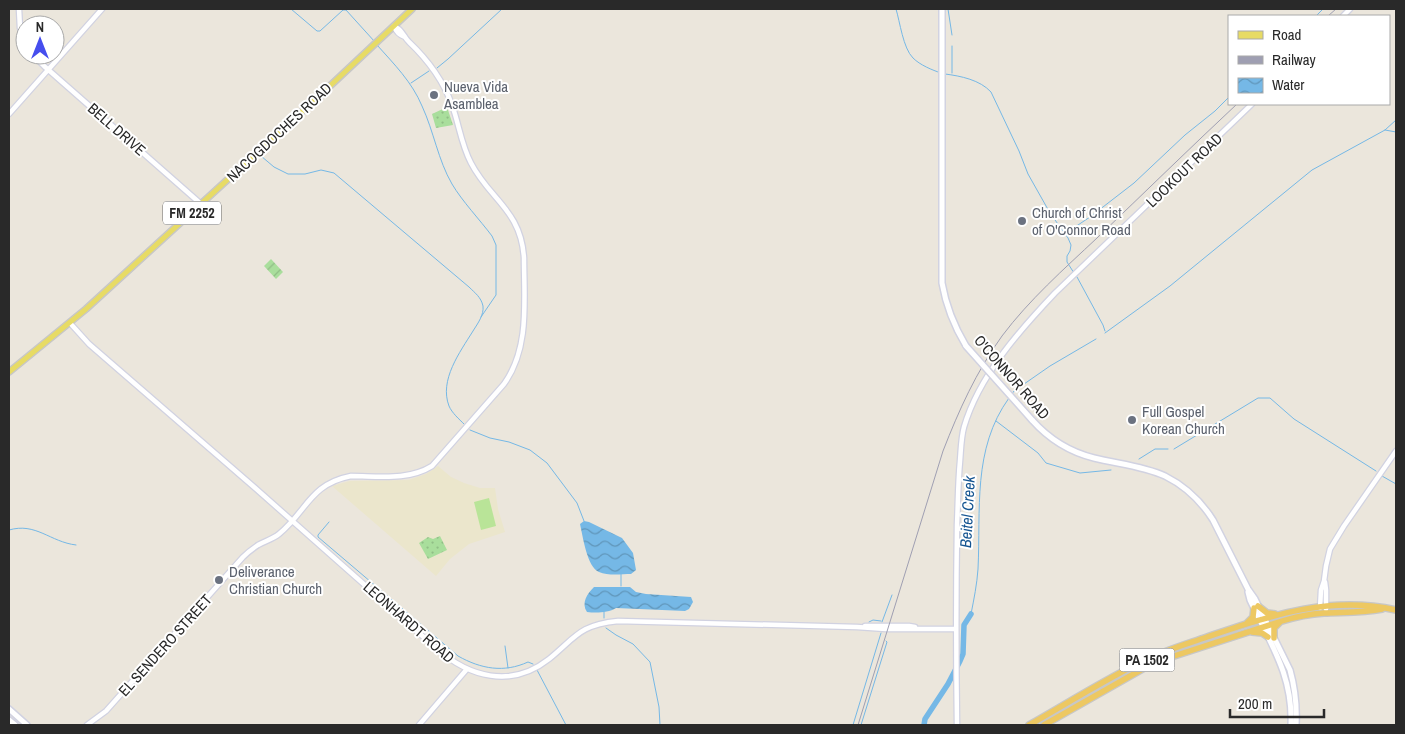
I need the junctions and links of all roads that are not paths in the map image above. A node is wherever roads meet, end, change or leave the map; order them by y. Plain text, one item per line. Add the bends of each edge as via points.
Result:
1 (102, 9) edge
2 (412, 9) edge
3 (942, 9) edge
4 (394, 26) junction
5 (43, 65) edge
6 (48, 70) junction
7 (1251, 105) edge
8 (9, 114) edge
9 (201, 204) junction
10 (70, 323) junction
11 (9, 372) edge
12 (1396, 451) edge
13 (293, 521) junction
14 (1256, 607) junction
15 (1323, 610) junction
16 (1396, 610) edge
17 (1281, 617) junction
18 (1262, 620) junction
19 (1246, 624) junction
20 (1265, 626) junction
21 (956, 629) junction
22 (1247, 632) junction
23 (1271, 637) junction
24 (467, 669) junction
25 (1293, 707) junction
26 (9, 710) edge
27 (9, 720) edge
28 (15, 725) edge
29 (27, 725) edge
30 (87, 725) edge
31 (419, 725) edge
32 (956, 725) edge
33 (1029, 725) edge
34 (1044, 725) edge
35 (1291, 725) edge
36 (1296, 725) edge

1 - 6 street
2 - 4 main road, NACOGDOCHES ROAD / FM 2252
3 - 14 main road, O'CONNOR ROAD, bridge via 942,284 952,321 966,346 1048,435 1085,455 1166,477 1200,502 1213,520
4 - 9 main road, NACOGDOCHES ROAD / FM 2252
4 - 13 street, EL SENDERO STREET via 395,31 421,53 435,73 452,105 471,164 518,229 524,258 524,321 520,349 507,380 432,466 411,475 351,476 336,480 318,491
5 - 6 street, BELL DRIVE
6 - 8 street
6 - 9 street, BELL DRIVE
7 - 21 street, LOOKOUT ROAD via 1055,293 1017,336 982,388 970,410 962,439
9 - 10 main road, NACOGDOCHES ROAD / FM 2252
10 - 11 main road, NACOGDOCHES ROAD / FM 2252
10 - 13 street, LEONHARDT ROAD via 89,344
12 - 15 street via 1332,543 1324,581
13 - 24 street, LEONHARDT ROAD via 436,648
13 - 30 street, EL SENDERO STREET via 242,558 106,711
14 - 17 highway
14 - 18 main road, O'CONNOR ROAD
14 - 19 highway
15 - 16 highway
15 - 17 highway via 1300,609
17 - 18 highway
17 - 20 highway
17 - 23 highway
18 - 19 highway, PA 1502
18 - 20 main road, O'CONNOR ROAD
19 - 33 highway, PA 1502 via 1139,663
20 - 22 highway, PA 1502
20 - 23 main road, O'CONNOR ROAD
21 - 24 street, LEONHARDT ROAD via 608,622 581,631 545,662 517,675 492,676
21 - 32 street, LOOKOUT ROAD
22 - 23 highway
22 - 34 highway, PA 1502 via 1146,667
23 - 25 main road, O'CONNOR ROAD
24 - 31 street
25 - 35 main road
25 - 36 main road
26 - 29 main road
27 - 28 main road

